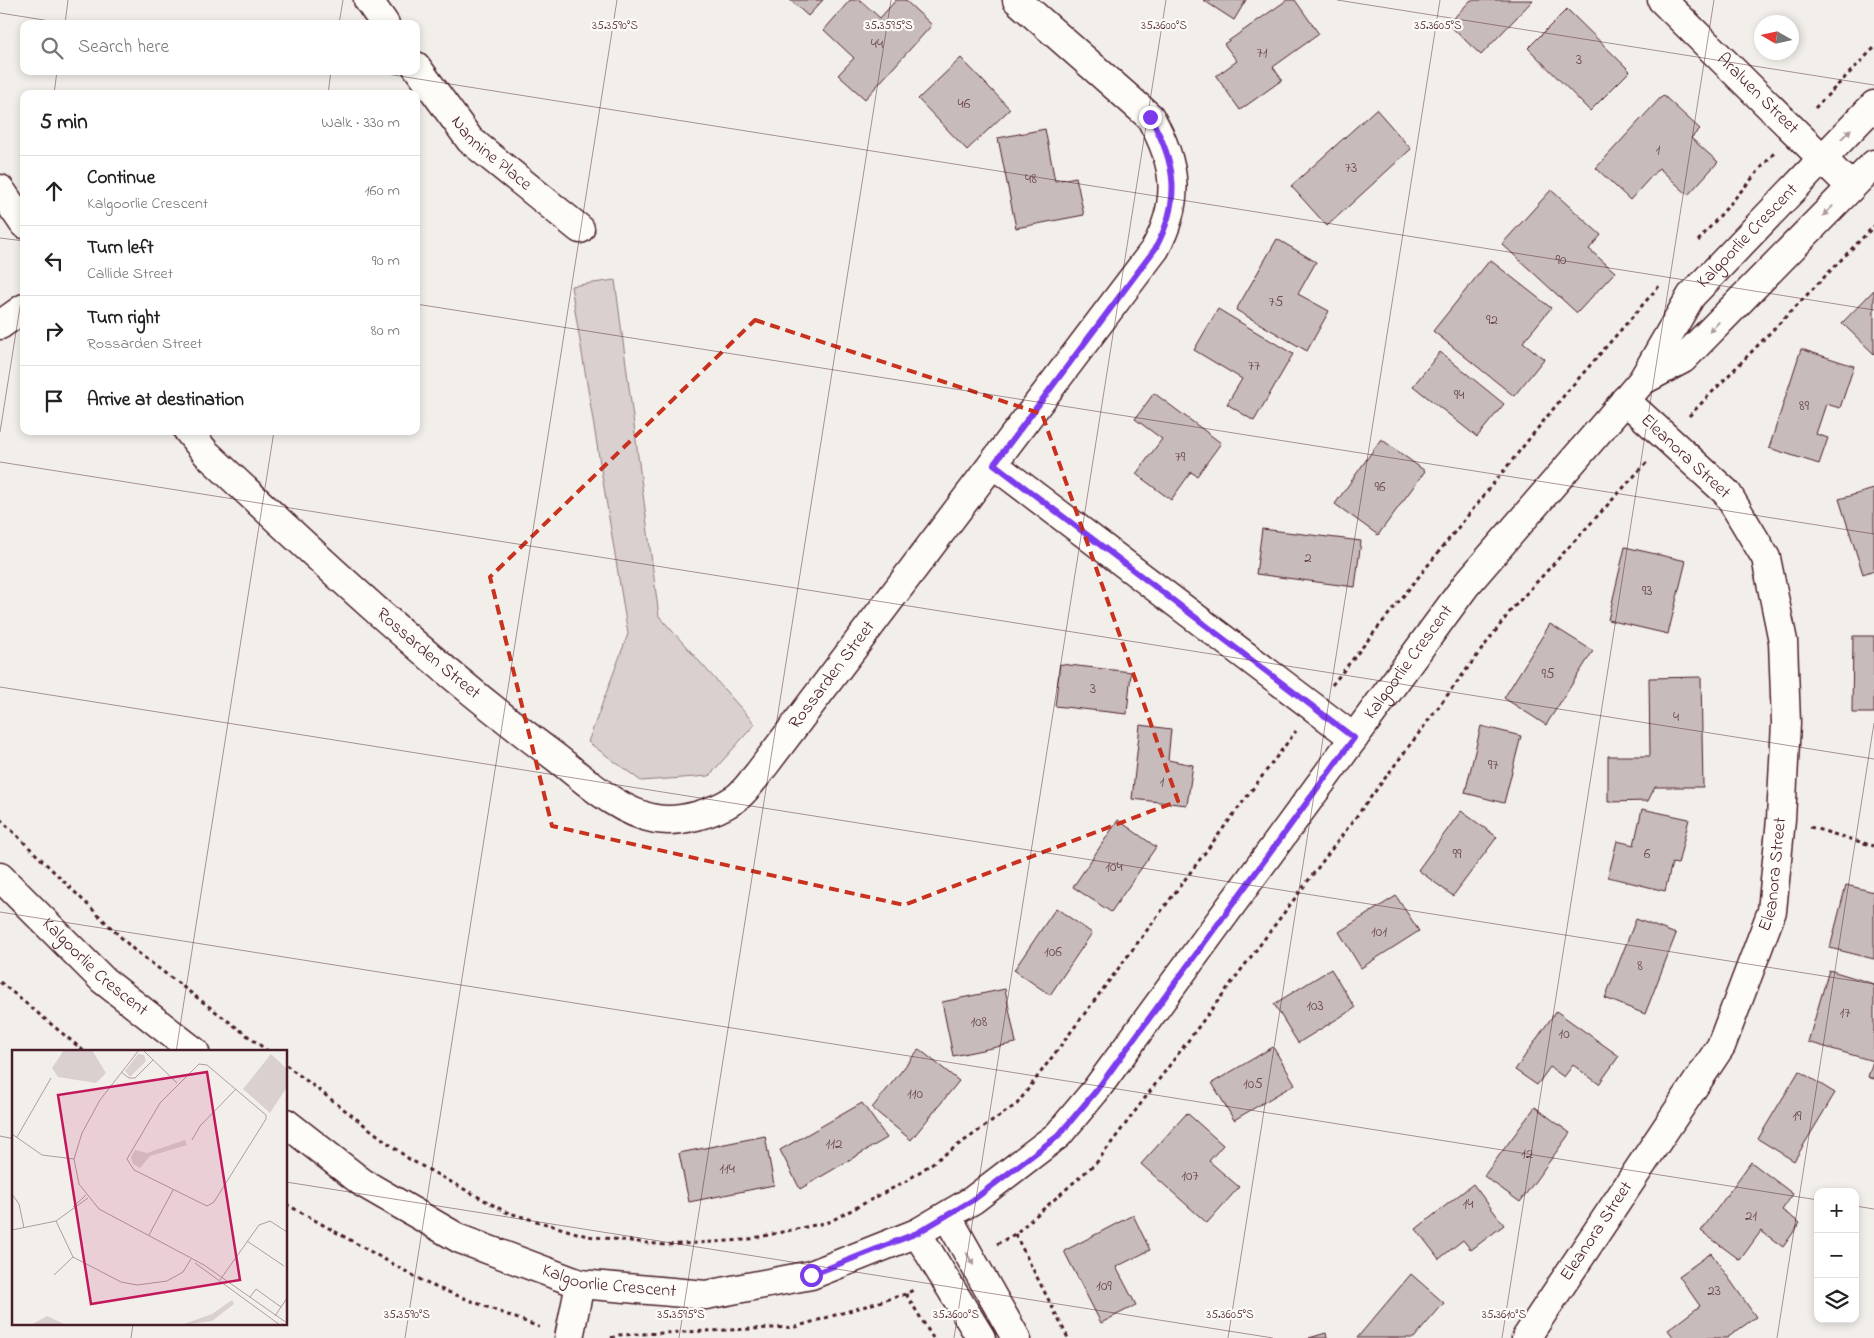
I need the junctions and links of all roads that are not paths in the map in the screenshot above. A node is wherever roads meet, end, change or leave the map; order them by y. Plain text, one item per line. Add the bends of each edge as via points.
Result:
1 (368, 0) edge
2 (1018, 0) edge
3 (1662, 0) edge
4 (382, 20) edge
5 (420, 71) edge
6 (1874, 105) edge
7 (1822, 159) junction
8 (1874, 164) edge
9 (1851, 187) junction
10 (0, 189) edge
11 (20, 218) edge
12 (580, 229) dead end
13 (20, 311) edge
14 (0, 325) edge
15 (1633, 390) junction
16 (191, 435) edge
17 (994, 464) junction
18 (1354, 738) junction
19 (0, 877) edge
20 (193, 1050) edge
21 (288, 1125) edge
22 (947, 1216) junction
23 (917, 1233) junction
24 (580, 1284) junction
25 (569, 1337) edge
26 (981, 1338) edge
27 (1016, 1338) edge
28 (1526, 1338) edge

1 - 4 street
2 - 17 street, Rossarden Street via 1150,117 1165,146 1174,184 1166,229 1155,249
3 - 7 street, Araluen Street
5 - 12 street, Nannine Place via 470,140
7 -> 6 street, Kalgoorlie Crescent
7 - 9 street, Araluen Street
7 - 15 street, Kalgoorlie Crescent via 1691,296
8 - 9 street, Kalgoorlie Crescent
9 -> 15 street, Kalgoorlie Crescent via 1683,359
10 - 11 street
13 - 14 street
15 - 18 street, Kalgoorlie Crescent via 1466,585
15 - 28 street, Eleanora Street via 1667,440 1727,493 1766,558 1783,641 1786,723 1772,911 1721,1046
16 - 17 street, Rossarden Street via 206,453 365,601 505,720 620,806 655,819 681,820 736,799 758,774
17 - 18 street
18 - 22 street, Kalgoorlie Crescent via 1096,1091 1058,1136
19 - 20 street, Kalgoorlie Crescent via 103,980
21 - 24 street, Kalgoorlie Crescent via 363,1183 460,1239
22 - 23 street, Kalgoorlie Crescent
22 -> 27 street
23 - 24 street, Kalgoorlie Crescent via 811,1275 706,1294
23 - 26 street
24 - 25 street

